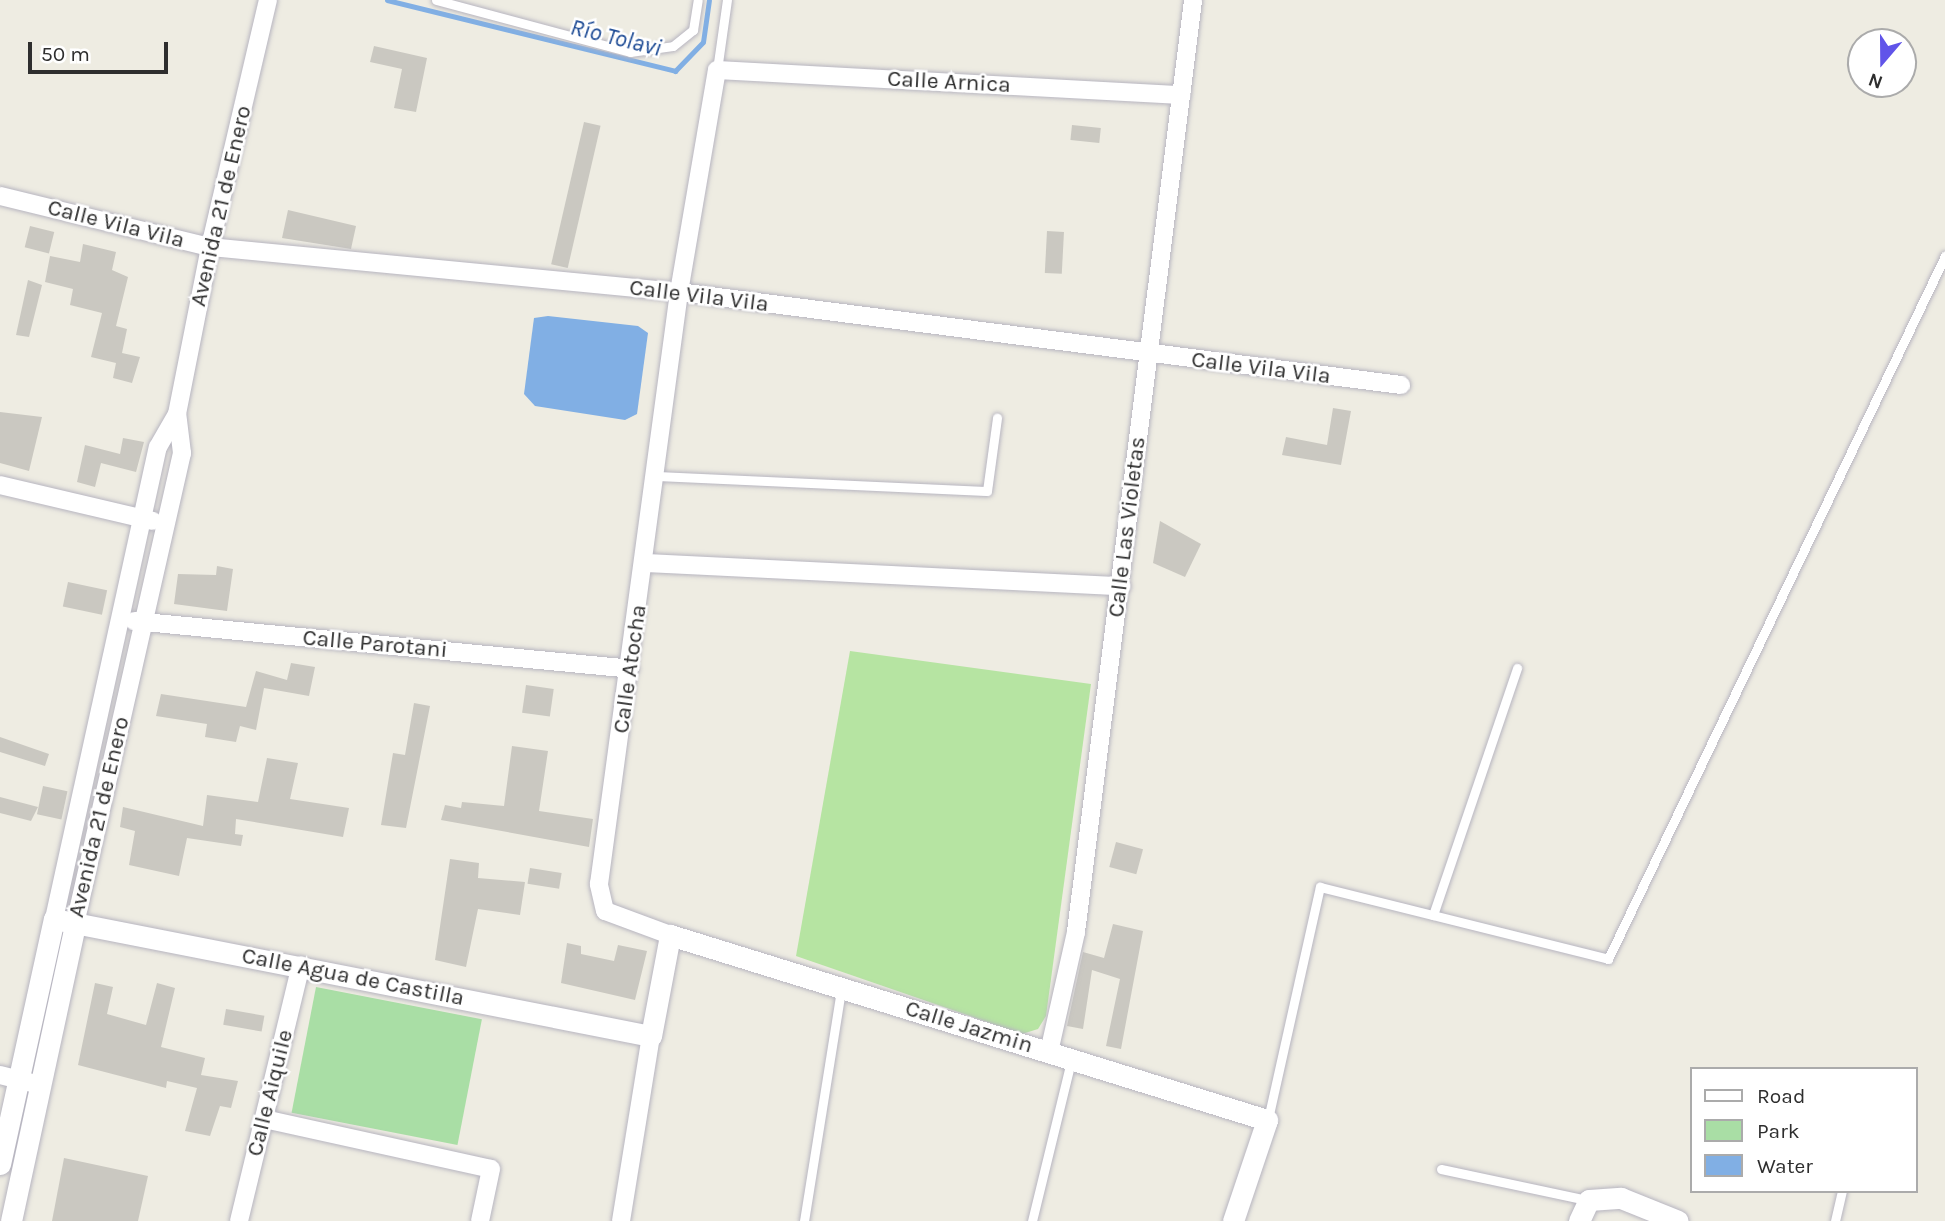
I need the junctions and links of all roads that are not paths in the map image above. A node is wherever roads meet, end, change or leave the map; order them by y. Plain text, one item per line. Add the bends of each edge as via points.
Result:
1 (268, 0) edge
2 (436, 0) edge
3 (698, 0) edge
4 (727, 0) edge
5 (1192, 0) edge
6 (718, 69) junction
7 (1181, 95) junction
8 (0, 197) edge
9 (210, 247) junction
10 (1945, 256) edge
11 (679, 292) junction
12 (1147, 354) junction
13 (1401, 385) dead end
14 (177, 414) junction
15 (997, 418) dead end
16 (656, 475) junction
17 (0, 485) edge
18 (142, 518) junction
19 (166, 524) junction
20 (645, 563) junction
21 (1121, 586) junction
22 (120, 620) junction
23 (144, 622) junction
24 (630, 668) junction
25 (1517, 668) dead end
26 (1433, 915) junction
27 (64, 922) junction
28 (670, 935) junction
29 (301, 965) junction
30 (842, 988) junction
31 (651, 1036) junction
32 (1049, 1052) junction
33 (1071, 1059) junction
34 (10, 1078) edge
35 (43, 1086) junction
36 (264, 1119) junction
37 (1268, 1120) junction
38 (0, 1164) edge
39 (1441, 1170) dead end
40 (1842, 1193) edge
41 (1589, 1200) junction
42 (11, 1221) edge
43 (239, 1221) edge
44 (480, 1221) edge
45 (621, 1221) edge
46 (804, 1221) edge
47 (1032, 1221) edge
48 (1233, 1221) edge
49 (1579, 1221) edge
50 (1678, 1221) edge
51 (1835, 1221) edge

1 - 9 street, Avenida 21 de Enero
2 - 3 lane via 630,52 673,46 692,30
4 - 6 lane
5 - 7 street, Calle Las Violetas
6 - 7 street, Calle Arnica
6 - 11 street, Calle Atocha
7 - 12 street, Calle Las Violetas
8 - 9 street, Calle Vila Vila
9 - 11 street, Calle Vila Vila
9 - 14 street, Avenida 21 de Enero
10 - 26 lane via 1608,959
11 - 12 street, Calle Vila Vila
11 - 16 street, Calle Atocha
12 - 13 street, Calle Vila Vila
12 - 21 street, Calle Las Violetas
14 - 18 street, Avenida 21 de Enero via 158,447
14 - 19 street, Avenida 21 de Enero via 182,453
15 - 16 lane via 987,491
16 - 20 street, Calle Atocha
17 - 18 street
18 - 19 street
18 - 22 street, Avenida 21 de Enero
19 - 23 street, Avenida 21 de Enero
20 - 21 street
20 - 24 street, Calle Atocha
21 - 32 street, Calle Las Violetas via 1076,932
22 - 23 street, Calle Parotani
22 - 27 street, Avenida 21 de Enero
23 - 24 street, Calle Parotani
23 - 27 street, Avenida 21 de Enero
24 - 28 street, Calle Atocha via 599,884 605,911
25 - 26 lane
26 - 37 lane via 1320,887
27 - 29 street, Calle Agua de Castilla
27 - 34 street, Avenida 21 de Enero
27 - 35 street, Avenida 21 de Enero
28 - 30 street, Calle Jazmin
28 - 31 street
29 - 31 street, Calle Agua de Castilla
29 - 36 street, Calle Aiquile
30 - 32 street, Calle Jazmin
30 - 46 lane
31 - 45 street
32 - 33 street, Calle Jazmin
33 - 37 street, Calle Jazmin
33 - 47 lane
34 - 35 street
34 - 38 street, Avenida 21 de Enero
35 - 42 street, Avenida 21 de Enero
36 - 43 street, Calle Aiquile
36 - 44 street via 491,1169
37 - 48 street
39 - 41 lane
40 - 51 lane
41 - 49 street
41 - 50 street via 1621,1198

